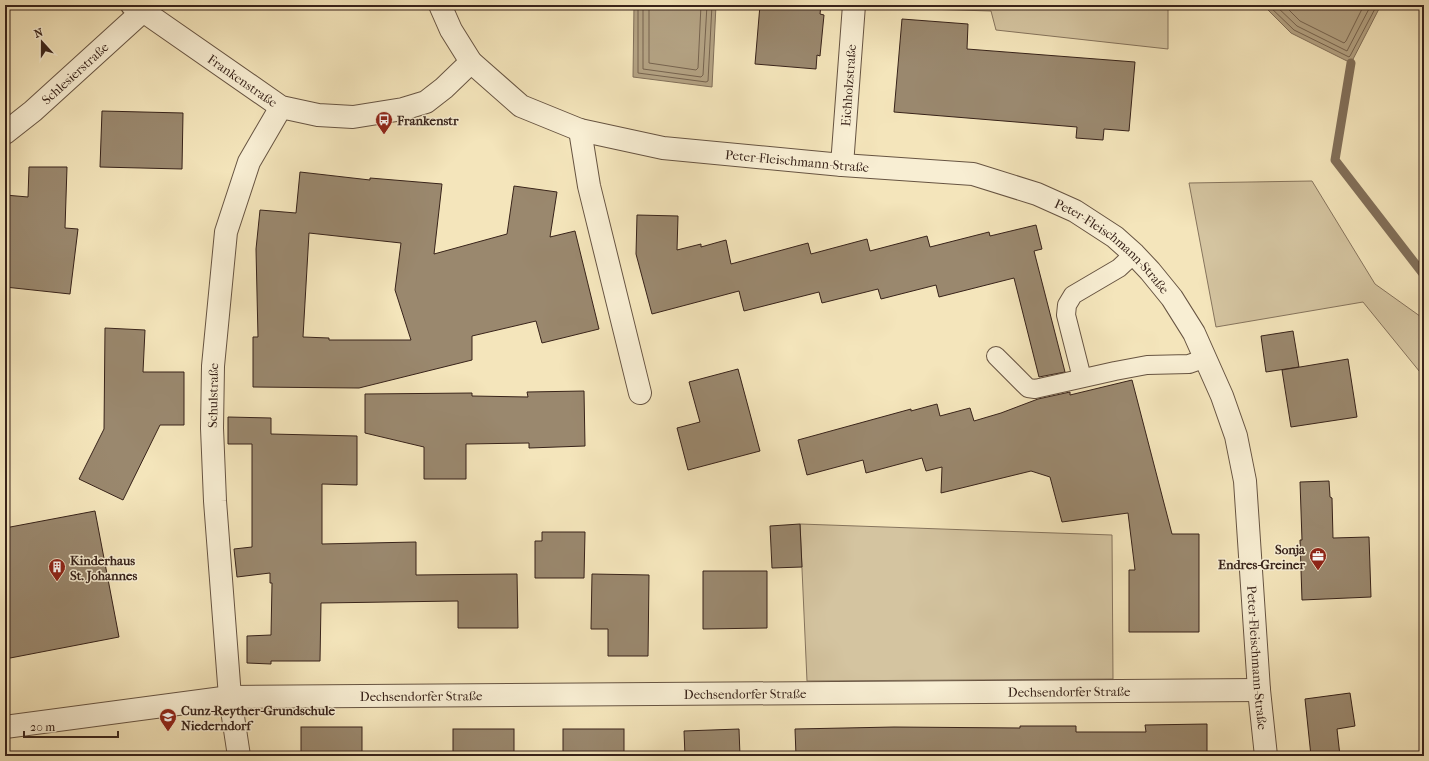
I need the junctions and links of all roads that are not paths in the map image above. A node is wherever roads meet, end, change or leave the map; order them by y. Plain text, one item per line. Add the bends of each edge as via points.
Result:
1 (440, 5) edge
2 (854, 5) edge
3 (137, 8) edge
4 (471, 62) junction
5 (281, 107) junction
6 (580, 130) junction
7 (5, 133) edge
8 (842, 165) junction
9 (1134, 254) junction
10 (996, 356) dead end
11 (1206, 358) junction
12 (1082, 378) junction
13 (640, 393) dead end
14 (1259, 690) junction
15 (230, 697) junction
16 (5, 727) edge
17 (240, 756) edge
18 (1266, 756) edge

1 - 4 street, Peter-Fleischmann-Straße via 451,30
2 - 8 street, Eichholzstraße
3 - 5 street, Frankenstraße
3 - 7 street, Schlesierstraße via 32,111
4 - 5 street, Frankenstraße via 426,102 403,109 353,117 318,115
4 - 6 street, Peter-Fleischmann-Straße via 521,106
5 - 15 street, Schulstraße via 249,162 226,232 213,366 215,501
6 - 8 street, Peter-Fleischmann-Straße via 663,148
6 - 13 street via 589,186
8 - 9 street, Peter-Fleischmann-Straße via 980,176 1037,194 1075,211 1115,237
9 - 11 street, Peter-Fleischmann-Straße via 1172,298
9 - 12 lane via 1119,268 1074,295 1067,305 1066,315
10 - 12 lane via 1028,388 1035,389
11 - 12 lane via 1189,364 1147,365
11 - 14 street, Peter-Fleischmann-Straße via 1236,436 1245,481
14 - 15 street, Dechsendorfer Straße
14 - 18 street, Peter-Fleischmann-Straße
15 - 16 street
15 - 17 street, Schulstraße

